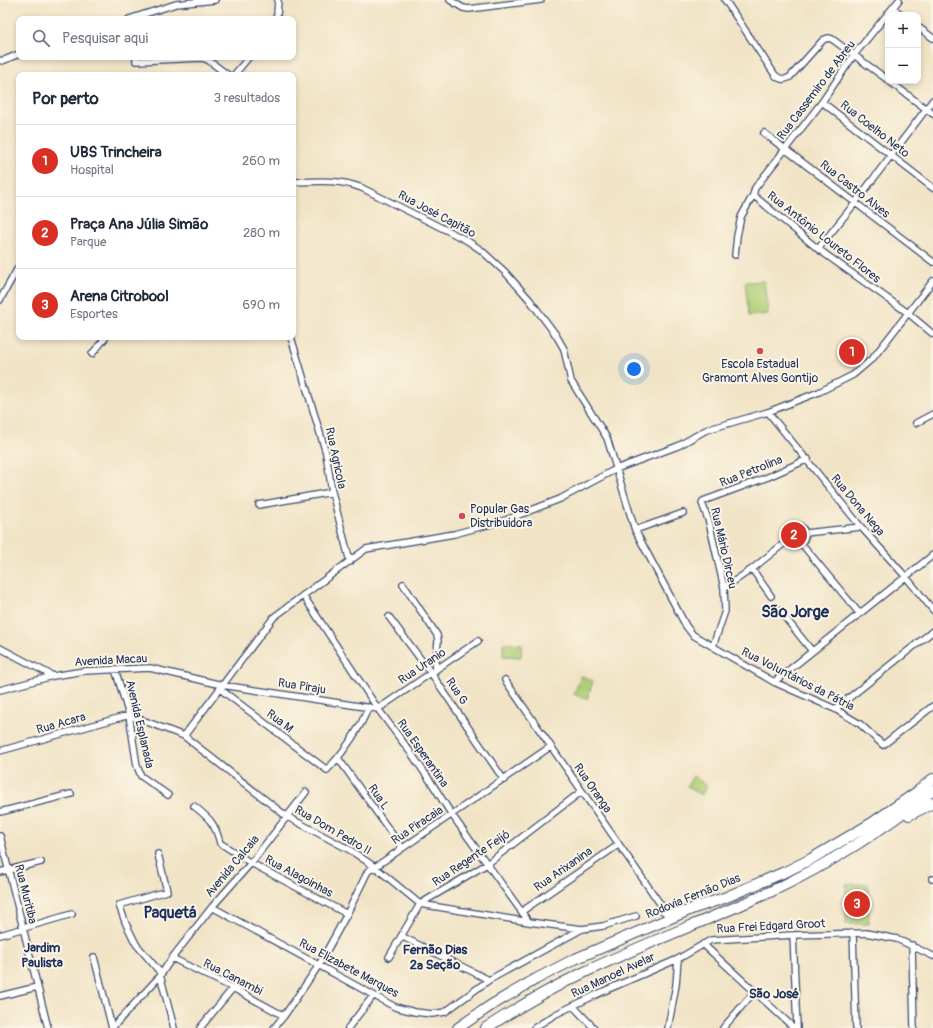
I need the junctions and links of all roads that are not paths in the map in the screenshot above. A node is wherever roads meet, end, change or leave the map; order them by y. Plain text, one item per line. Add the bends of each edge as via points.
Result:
1 (215, 0) edge
2 (278, 0) edge
3 (450, 0) edge
4 (541, 0) edge
5 (725, 0) edge
6 (899, 0) edge
7 (893, 8) junction
8 (898, 12) edge
9 (138, 16) edge
10 (277, 16) edge
11 (921, 29) edge
12 (933, 38) edge
13 (16, 55) edge
14 (854, 55) junction
15 (0, 60) edge
16 (208, 60) edge
17 (246, 60) edge
18 (224, 72) edge
19 (236, 72) edge
20 (885, 79) edge
21 (892, 84) edge
22 (933, 100) edge
23 (822, 102) junction
24 (926, 109) junction
25 (933, 114) edge
26 (764, 133) dead end
27 (786, 148) junction
28 (891, 155) junction
29 (296, 182) edge
30 (933, 188) edge
31 (753, 195) junction
32 (855, 203) junction
33 (818, 249) junction
34 (735, 255) dead end
35 (933, 262) edge
36 (16, 271) edge
37 (933, 281) edge
38 (0, 300) edge
39 (908, 313) junction
40 (933, 334) edge
41 (104, 340) edge
42 (292, 340) edge
43 (92, 354) dead end
44 (768, 412) junction
45 (933, 414) edge
46 (916, 423) dead end
47 (808, 460) junction
48 (616, 469) junction
49 (332, 492) junction
50 (703, 501) joint
51 (259, 505) dead end
52 (683, 513) dead end
53 (861, 527) junction
54 (635, 530) junction
55 (805, 533) junction
56 (787, 541) junction
57 (801, 543) junction
58 (933, 555) edge
59 (350, 562) junction
60 (752, 569) junction
61 (906, 577) junction
62 (403, 584) dead end
63 (724, 588) junction
64 (303, 595) junction
65 (771, 596) dead end
66 (779, 610) dead end
67 (933, 610) edge
68 (859, 613) junction
69 (389, 617) dead end
70 (933, 631) edge
71 (478, 641) dead end
72 (713, 646) junction
73 (0, 648) edge
74 (812, 651) junction
75 (115, 669) junction
76 (433, 672) junction
77 (53, 676) junction
78 (505, 680) dead end
79 (774, 682) junction
80 (221, 687) junction
81 (0, 690) edge
82 (933, 706) edge
83 (369, 707) junction
84 (378, 709) junction
85 (835, 709) junction
86 (128, 715) junction
87 (184, 736) junction
88 (550, 747) junction
89 (0, 751) edge
90 (338, 758) junction
91 (933, 779) edge
92 (504, 780) junction
93 (933, 790) edge
94 (582, 791) junction
95 (306, 792) dead end
96 (71, 794) dead end
97 (168, 795) dead end
98 (933, 803) edge
99 (194, 806) dead end
100 (0, 812) edge
101 (452, 815) junction
102 (286, 816) junction
103 (0, 836) edge
104 (865, 838) junction
105 (618, 844) junction
106 (402, 848) junction
107 (158, 854) dead end
108 (41, 862) dead end
109 (251, 863) junction
110 (487, 864) junction
111 (375, 867) junction
112 (9, 870) junction
113 (0, 872) edge
114 (420, 904) junction
115 (212, 907) junction
116 (663, 908) joint
117 (694, 908) junction
118 (521, 912) junction
119 (72, 914) dead end
120 (347, 914) junction
121 (636, 916) dead end
122 (529, 922) junction
123 (24, 929) junction
124 (582, 929) junction
125 (853, 933) junction
126 (0, 935) edge
127 (793, 935) junction
128 (401, 936) junction
129 (702, 944) junction
130 (912, 946) junction
131 (933, 956) edge
132 (94, 957) dead end
133 (389, 957) dead end
134 (172, 958) junction
135 (678, 959) junction
136 (319, 965) junction
137 (160, 976) junction
138 (490, 980) junction
139 (38, 988) junction
140 (233, 988) junction
141 (755, 991) junction
142 (0, 996) edge
143 (373, 996) junction
144 (573, 1006) junction
145 (284, 1016) junction
146 (48, 1028) edge
147 (112, 1028) edge
148 (174, 1028) edge
149 (200, 1028) edge
150 (274, 1028) edge
151 (348, 1028) edge
152 (458, 1028) edge
153 (486, 1028) edge
154 (534, 1028) edge
155 (594, 1028) edge
156 (668, 1028) edge
157 (723, 1028) edge
158 (794, 1028) edge
159 (797, 1028) edge
160 (856, 1028) edge
161 (914, 1028) edge

1 - 9 street via 176,4
2 - 10 street
3 - 4 street via 463,8
5 - 14 street via 775,75 781,80 790,77 828,38
6 - 7 street, Rua Cassemiro de Abreu
7 - 8 street
7 - 14 street, Rua Cassemiro de Abreu
11 - 12 street
13 - 15 street
14 - 20 street
14 - 23 street, Rua Cassemiro de Abreu
16 - 18 street
17 - 19 street
21 - 24 street
22 - 24 street
23 - 27 street, Rua Cassemiro de Abreu
23 - 28 street, Rua Coelho Neto
24 - 25 street
24 - 28 street
26 - 27 street, Rua Castro Alves
27 - 31 street, Rua Cassemiro de Abreu via 755,188
27 - 32 street, Rua Castro Alves
28 - 30 street, Rua Coelho Neto
28 - 32 street
29 - 48 street, Rua José Capitão via 335,181 362,188 466,240 505,272 529,299 564,349 571,381 607,438
31 - 33 street, Rua Antônio Loureto Flores
31 - 34 street, Rua Antônio Loureto Flores via 740,218
32 - 33 street
32 - 35 street, Rua Castro Alves
33 - 39 street, Rua Antônio Loureto Flores
36 - 38 street
37 - 39 street
39 - 40 street, Rua Antônio Loureto Flores
39 - 44 street via 873,358 853,375 820,392
41 - 43 street
42 - 49 street, Rua Agricola via 326,453
44 - 47 street, Rua Dona Nega
44 - 48 street via 706,430 678,446
45 - 46 street
47 - 50 street, Rua Petrolina
47 - 53 street, Rua Dona Nega
48 - 54 street, Rua Voluntários da Pátria
48 - 59 street via 555,501 506,520 454,534 366,550
49 - 51 street
49 - 59 street, Rua Agricola
50 - 63 street, Rua Mário Dirceu
52 - 54 street
53 - 55 street
53 - 61 street, Rua Dona Nega
54 - 72 street, Rua Voluntários da Pátria via 686,626 693,635
55 - 56 street via 799,526 790,527 785,535
55 - 57 street
56 - 57 street via 792,545
56 - 60 street
57 - 68 street
58 - 61 street
59 - 64 street
60 - 63 street
60 - 65 street
61 - 67 street, Rua Dona Nega
61 - 68 street
62 - 76 street via 437,635
63 - 72 street, Rua Mário Dirceu via 725,611
64 - 80 street via 274,617
64 - 84 street, Rua Esperantina
66 - 74 street
68 - 74 street
69 - 76 street, Rua G
70 - 85 street
71 - 76 street, Rua Uranio
72 - 79 street, Rua Voluntários da Pátria
73 - 77 street
74 - 79 street
75 - 77 street, Avenida Macau
75 - 80 street, Avenida Macau via 150,668
75 - 86 street, Avenida Esplanada
76 - 84 street, Rua Uranio
76 - 92 street, Rua G
77 - 81 street, Avenida Macau
78 - 88 street, Rua Oranga
79 - 85 street, Rua Voluntários da Pátria
80 - 83 street, Rua Piraju
80 - 87 street
80 - 90 street, Rua M via 327,770
82 - 85 street, Rua Voluntários da Pátria via 883,745 860,724
83 - 84 street, Rua Piraju
83 - 90 street
84 - 101 street, Rua Esperantina
86 - 87 street, Rua Dom Pedro II
86 - 89 street, Rua Acara
86 - 97 street, Avenida Esplanada via 141,776
87 - 102 street, Rua Dom Pedro II
88 - 92 street, Rua Piracaia
88 - 94 street, Rua Oranga
90 - 106 street, Rua L
91 - 117 highway, Rodovia Fernão Dias via 872,823 811,859 724,898
92 - 101 street, Rua Piracaia
93 - 104 highway
94 - 105 street, Rua Oranga
94 - 110 street, Rua Regente Feijó
95 - 102 street, Avenida Calcaia
96 - 100 street
98 - 104 highway via 876,835
99 - 109 street, Rua Alagoinhas via 209,819 220,843
101 - 106 street, Rua Piracaia
101 - 110 street, Rua Esperantina
102 - 109 street, Avenida Calcaia
102 - 111 street, Rua Dom Pedro II via 350,850
103 - 112 street, Rua Muritiba
104 - 153 highway via 773,891 583,973 511,1011
105 - 116 street, Rua Oranga
105 - 118 street, Rua Arixanina
106 - 111 street, Rua Piracaia
107 - 137 street via 167,891 119,905 136,944
108 - 112 street
109 - 115 street, Avenida Calcaia
109 - 120 street, Rua Alagoinhas
110 - 114 street, Rua Regente Feijó
110 - 118 street, Rua Esperantina
111 - 114 street, Rua Dom Pedro II
111 - 120 street, Rua Piracaia via 368,871
112 - 113 street
112 - 123 street, Rua Muritiba
114 - 122 street
114 - 128 street, Rua Regente Feijó
115 - 134 street, Avenida Calcaia
115 - 136 street, Rua Elizabete Marques
116 - 117 highway via 673,914
117 - 152 highway, Rodovia Fernão Dias via 575,959 536,979
118 - 122 street, Rua Esperantina
119 - 123 street
120 - 136 street, Rua Piracaia
121 - 124 street
122 - 124 street
123 - 126 street
123 - 139 street, Rua Muritiba
124 - 138 street, Rua Elizabete Marques
125 - 127 street, Rua Frei Edgard Groot
125 - 130 street, Rua Frei Edgard Groot via 897,939
125 - 160 street
127 - 129 street, Rua Frei Edgard Groot via 711,940
127 - 159 street
128 - 133 street, Rua Regente Feijó
128 - 138 street
129 - 135 street, Rua Manoel Avelar
129 - 141 street
130 - 131 street, Rua Frei Edgard Groot
130 - 161 street
132 - 147 street
134 - 137 street, Avenida Calcaia
134 - 140 street, Rua Canambi
135 - 144 street, Rua Manoel Avelar
135 - 156 street
136 - 143 street, Rua Elizabete Marques
136 - 145 street, Rua Piracaia
137 - 147 street, Avenida Calcaia
137 - 148 street
138 - 143 street, Rua Elizabete Marques via 445,1012 432,1014 395,1007
139 - 142 street
139 - 146 street, Rua Muritiba
140 - 145 street, Rua Canambi
140 - 149 street
141 - 157 street
141 - 158 street
143 - 151 street
144 - 154 street, Rua Manoel Avelar
144 - 155 street
145 - 150 street, Rua Piracaia

